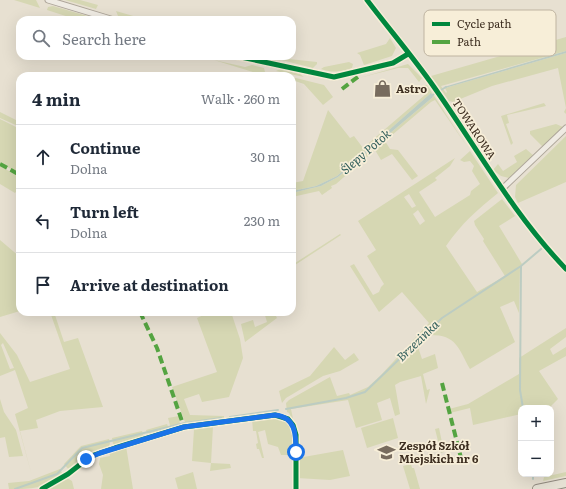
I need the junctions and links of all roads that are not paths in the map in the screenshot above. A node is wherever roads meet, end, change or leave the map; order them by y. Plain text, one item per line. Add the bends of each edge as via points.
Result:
1 (48, 0) edge
2 (367, 0) edge
3 (101, 16) edge
4 (408, 54) junction
5 (255, 60) edge
6 (566, 128) edge
7 (502, 189) junction
8 (566, 268) edge
9 (566, 483) edge
10 (42, 489) edge
11 (296, 489) edge
12 (537, 489) edge
13 (550, 489) edge

1 - 3 street
2 - 4 street, TOWAROWA
4 - 5 street via 393,63 336,77
4 - 7 street, TOWAROWA via 433,85
6 - 7 street
7 - 8 street, TOWAROWA via 532,231
9 - 12 main road
9 - 13 main road
10 - 11 street via 68,474 90,456 112,449 184,427 275,415 288,419 294,430

